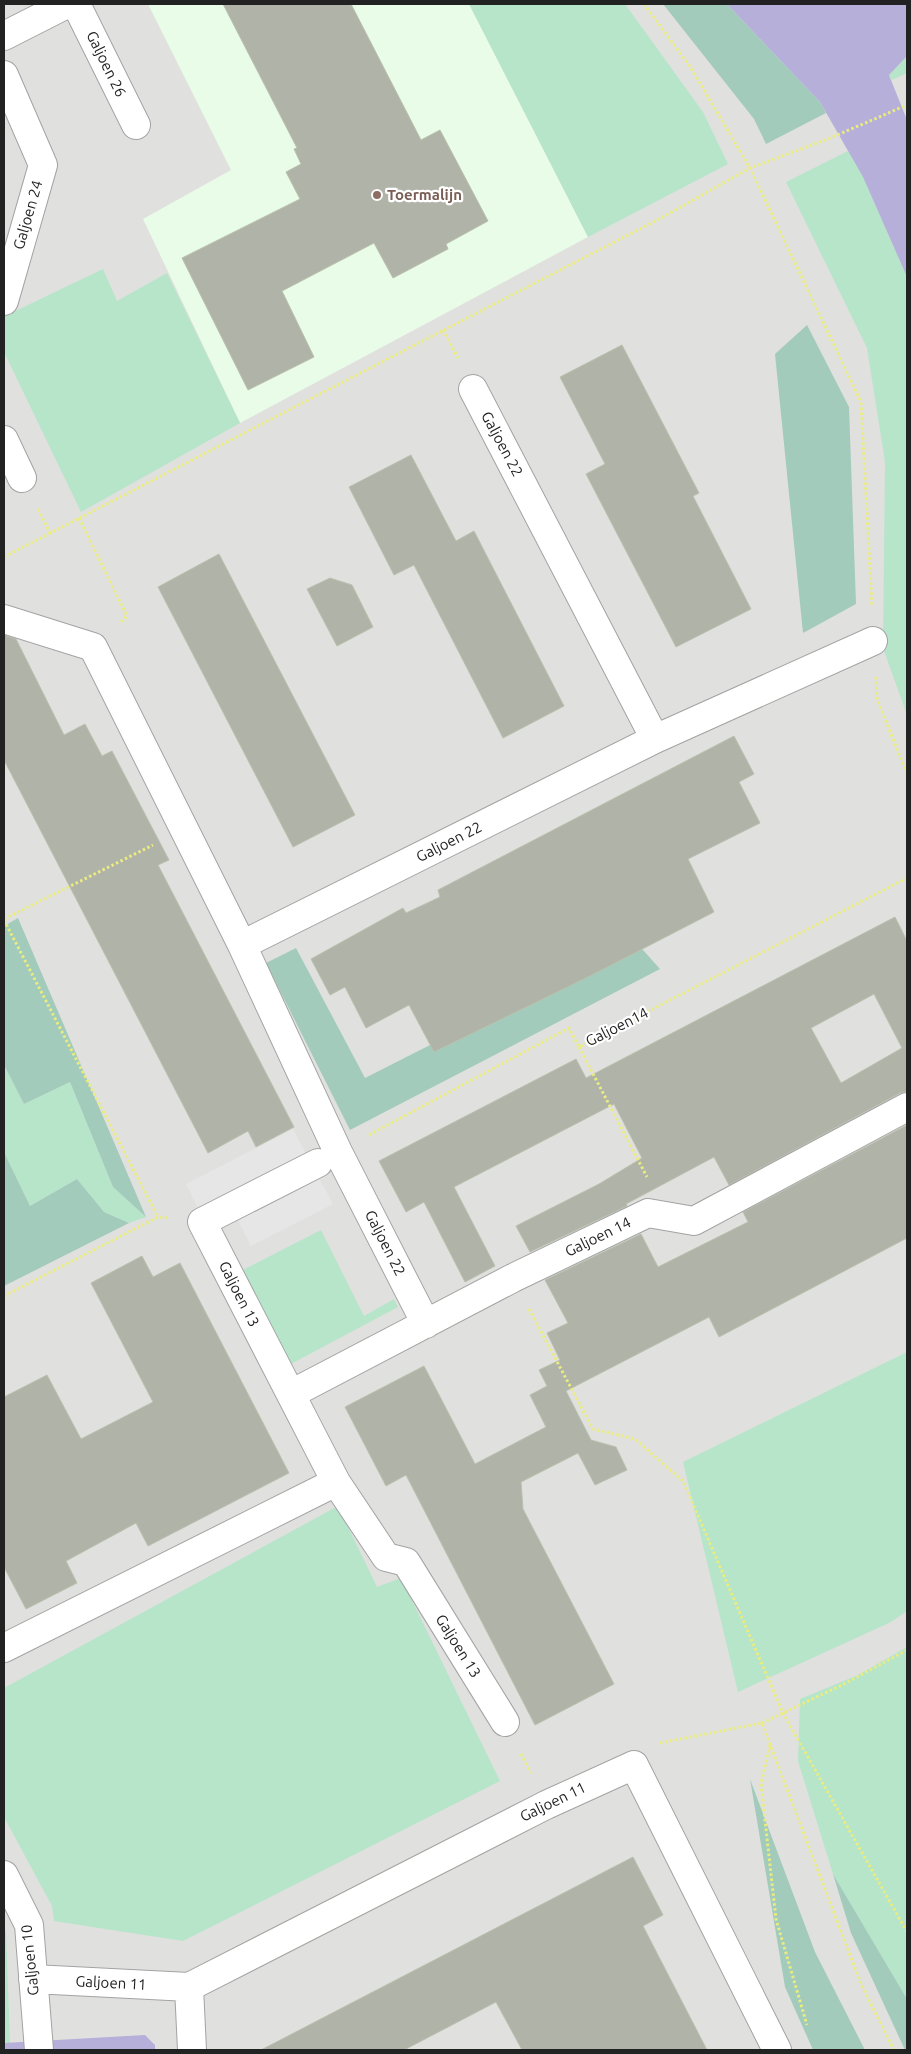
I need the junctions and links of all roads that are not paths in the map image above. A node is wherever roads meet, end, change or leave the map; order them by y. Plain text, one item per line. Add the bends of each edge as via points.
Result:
1 (67, 4) edge
2 (76, 4) edge
3 (4, 36) edge
4 (4, 75) edge
5 (136, 125) dead end
6 (4, 301) edge
7 (473, 389) dead end
8 (4, 440) edge
9 (22, 478) dead end
10 (4, 619) edge
11 (873, 641) road end
12 (655, 739) junction
13 (242, 945) junction
14 (907, 1107) edge
15 (328, 1157) junction
16 (426, 1324) junction
17 (291, 1394) junction
18 (336, 1482) junction
19 (4, 1648) edge
20 (505, 1722) road end
21 (4, 1875) edge
22 (33, 1979) junction
23 (189, 1988) junction
24 (37, 2039) edge
25 (192, 2050) edge
26 (777, 2050) edge

1 - 3 street
2 - 5 street, Galjoen 26
4 - 6 street, Galjoen 24 via 43,164
7 - 12 street, Galjoen 22
8 - 9 street
10 - 13 street, Galjoen 22 via 92,647
11 - 12 street, Galjoen 22
12 - 13 street, Galjoen 22
13 - 15 street, Galjoen 22
14 - 16 street, Galjoen 14 via 694,1222 648,1213
15 - 16 street, Galjoen 22
15 - 17 street, Galjoen 13 via 202,1222
16 - 17 street, Galjoen 14
17 - 18 street, Galjoen 13
18 - 19 street
18 - 20 street, Galjoen 13 via 386,1557 406,1562
21 - 22 street, Galjoen 10 via 29,1926
22 - 23 street, Galjoen 11
22 - 24 street, Galjoen 10
23 - 25 street
23 - 26 street, Galjoen 11 via 546,1805 634,1765

